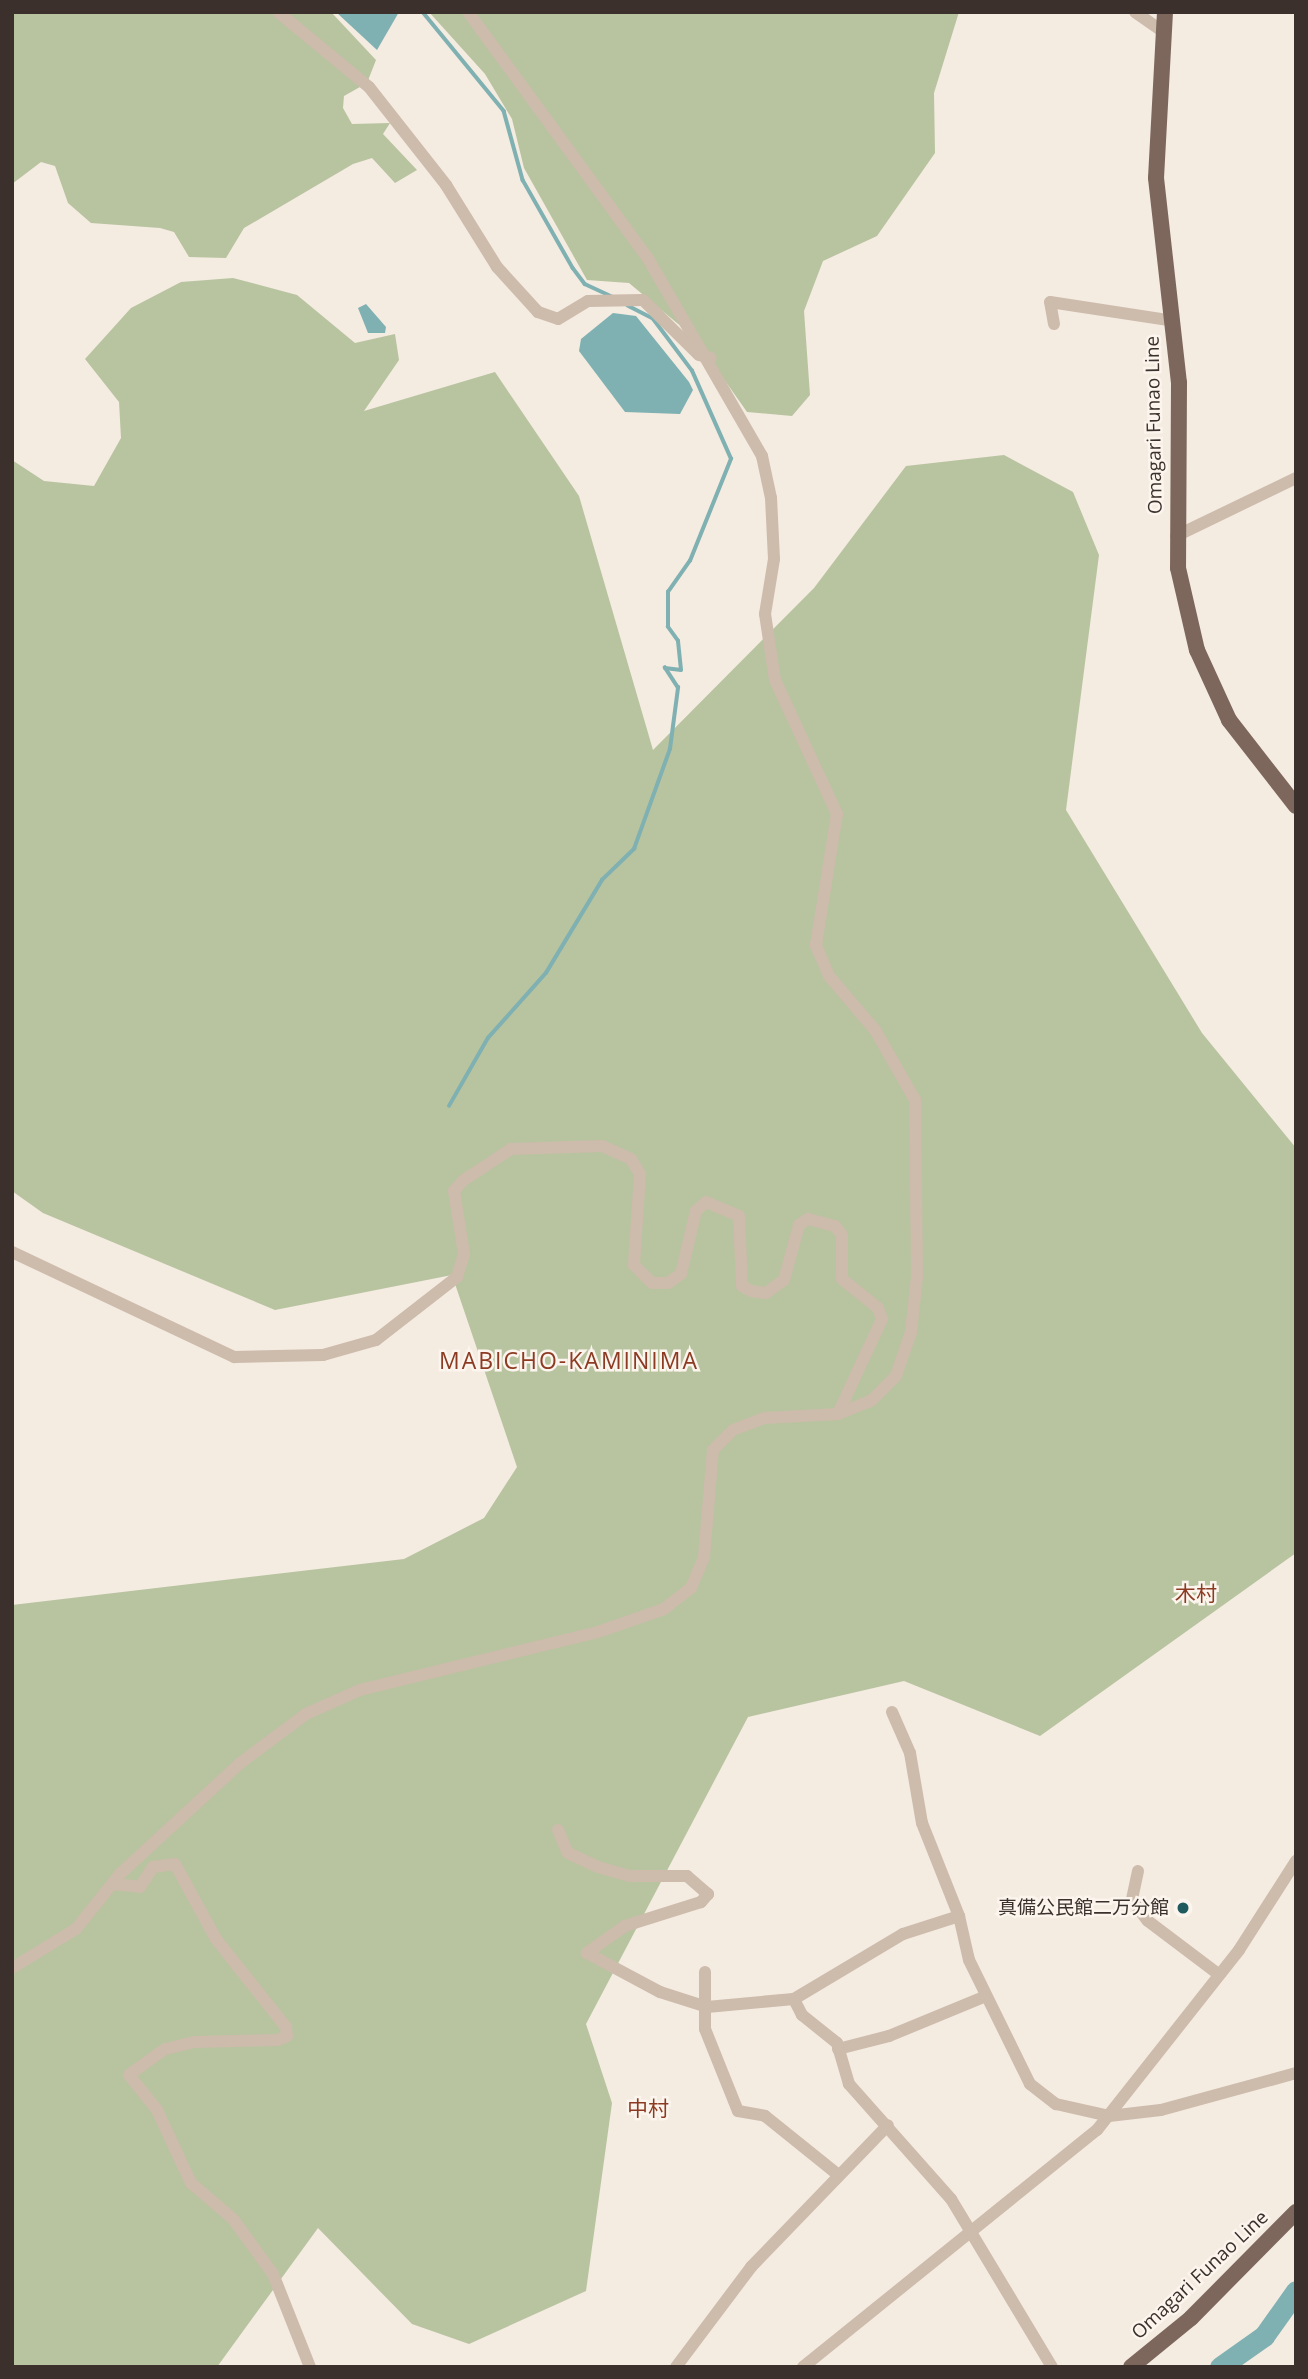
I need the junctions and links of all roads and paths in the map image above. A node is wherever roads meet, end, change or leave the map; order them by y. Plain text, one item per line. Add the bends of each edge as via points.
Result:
1 (278, 12) edge
2 (468, 12) edge
3 (1135, 12) edge
4 (1165, 12) edge
5 (1164, 32) junction
6 (1174, 321) junction
7 (1054, 324) dead end
8 (711, 358) junction
9 (1296, 478) edge
10 (1176, 536) junction
11 (1296, 806) edge
12 (12, 1252) edge
13 (838, 1414) junction
14 (892, 1712) dead end
15 (558, 1830) dead end
16 (1296, 1861) edge
17 (1138, 1871) dead end
18 (113, 1884) junction
19 (959, 1916) junction
20 (12, 1968) edge
21 (705, 1972) dead end
22 (1218, 1974) junction
23 (986, 1996) junction
24 (794, 1999) junction
25 (705, 2004) junction
26 (838, 2049) junction
27 (1296, 2073) edge
28 (1109, 2116) junction
29 (888, 2124) junction
30 (836, 2173) junction
31 (1296, 2212) edge
32 (973, 2232) junction
33 (310, 2367) edge
34 (676, 2367) edge
35 (803, 2367) edge
36 (1052, 2367) edge
37 (1131, 2367) edge

1 - 8 street via 369,88 446,185 497,267 538,312 558,319 588,301 635,297 699,355
2 - 8 street via 574,152
3 - 5 street
4 - 5 main road, Omagari Funao Line
5 - 6 main road, Omagari Funao Line via 1156,178
6 - 7 street via 1050,302
6 - 10 main road, Omagari Funao Line
8 - 13 street via 762,457 771,498 774,559 765,614 775,680 837,814 816,944 829,976 894,1058 915,1100 917,1277 911,1332 895,1376 871,1401
9 - 10 street
10 - 11 main road, Omagari Funao Line via 1186,611 1208,675 1229,720
12 - 13 street via 234,1357 323,1355 376,1340 457,1277 464,1254 454,1191 464,1180 511,1149 602,1146 617,1149 640,1174 634,1265 652,1283 668,1283 681,1274 696,1211 706,1202 739,1216 742,1286 751,1291 766,1293 784,1280 799,1225 808,1219 835,1226 842,1235 842,1279 878,1308 882,1319
13 - 18 street via 765,1418 733,1430 713,1450 704,1557 691,1588 664,1609 338,1698 239,1764
14 - 19 street via 910,1753 922,1823
15 - 25 street via 568,1853 598,1867 629,1876 687,1876 702,1884 708,1894 701,1902 647,1916 587,1953 660,1992
16 - 22 street
17 - 22 street via 1132,1900 1148,1921
18 - 20 street via 76,1929
18 - 33 street via 140,1887 153,1867 175,1864 216,1940 286,2027 287,2036 278,2040 194,2042 165,2049 129,2075 157,2110 191,2183 233,2219 273,2274
19 - 23 street via 969,1961
19 - 24 street via 903,1934
21 - 25 street
22 - 28 street
23 - 26 street via 889,2036
23 - 28 street via 1030,2084 1056,2104
24 - 25 street
24 - 26 street
25 - 30 street via 705,2029 738,2111 765,2116
26 - 29 street via 849,2084
27 - 28 street via 1238,2093
28 - 32 street
29 - 30 street
29 - 32 street
30 - 34 street via 751,2267
31 - 37 main road, Omagari Funao Line via 1191,2318
32 - 35 street
32 - 36 street

